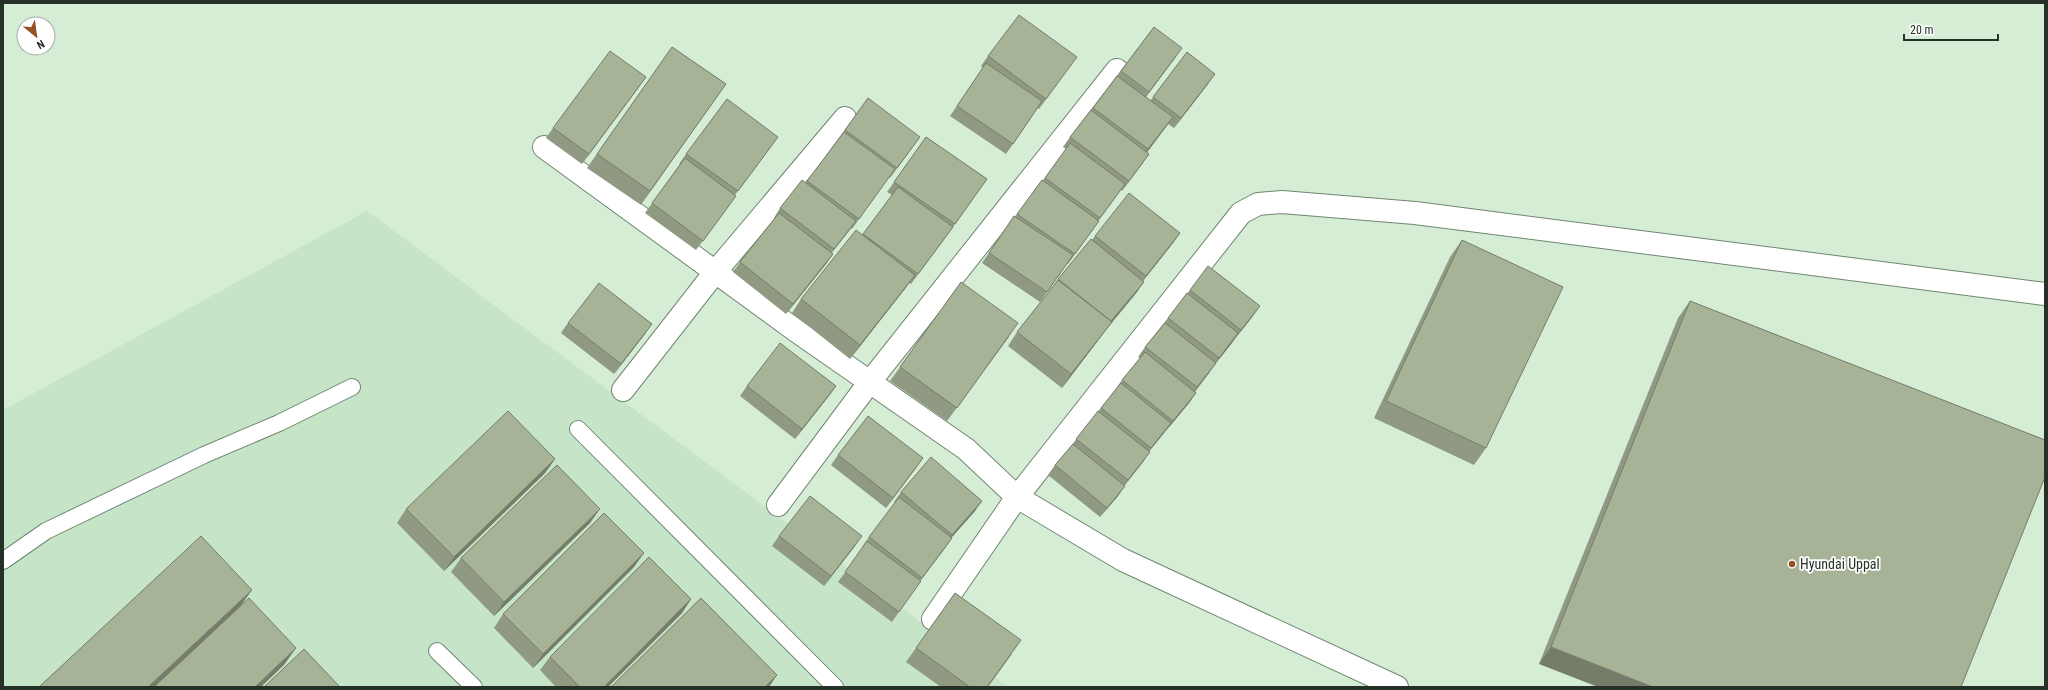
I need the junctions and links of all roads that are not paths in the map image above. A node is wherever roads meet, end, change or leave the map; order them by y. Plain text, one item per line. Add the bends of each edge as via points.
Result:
1 (1117, 70) dead end
2 (845, 118) dead end
3 (544, 148) dead end
4 (716, 271) junction
5 (2045, 294) edge
6 (869, 382) junction
7 (352, 387) dead end
8 (624, 390) dead end
9 (578, 429) dead end
10 (1017, 497) junction
11 (778, 506) dead end
12 (3, 561) edge
13 (933, 619) dead end
14 (437, 651) dead end
15 (474, 687) edge
16 (835, 687) edge
17 (1398, 687) edge

1 - 6 street
2 - 4 street
3 - 4 street
4 - 6 street
4 - 8 street
5 - 10 street via 1415,213 1282,202 1258,204 1241,213
6 - 10 street via 966,449
6 - 11 street
7 - 12 lane via 46,532
9 - 16 lane
10 - 13 street
10 - 17 street via 1123,560
14 - 15 lane

